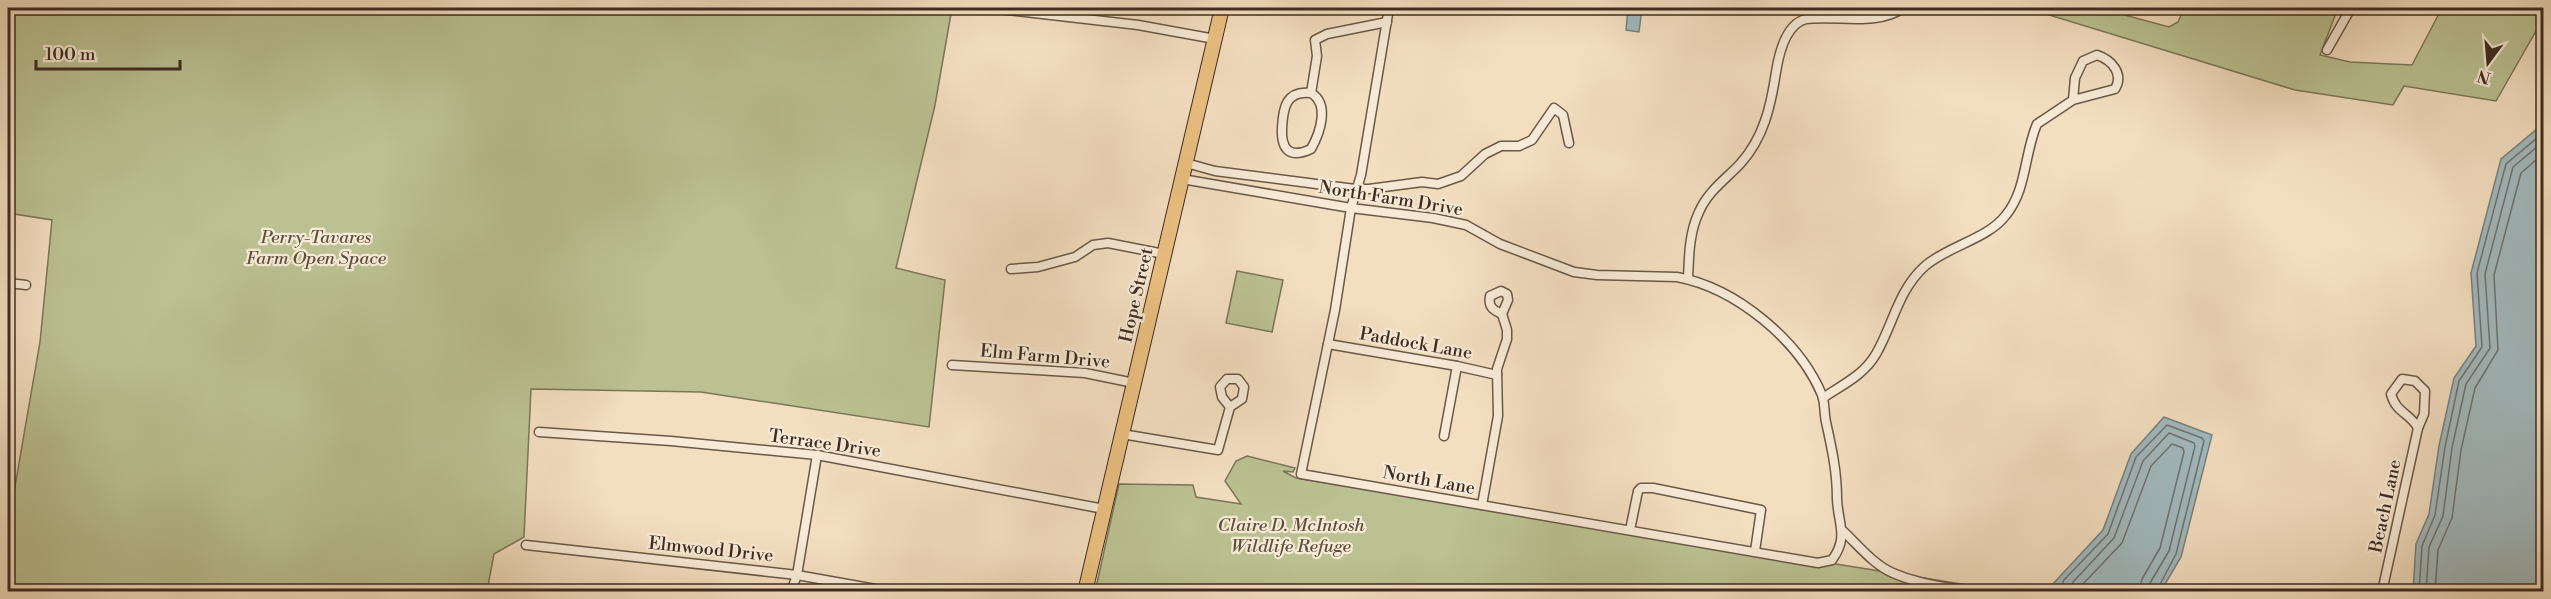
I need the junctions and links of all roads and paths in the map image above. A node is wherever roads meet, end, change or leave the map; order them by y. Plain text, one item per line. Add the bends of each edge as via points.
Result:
1 (989, 8) edge
2 (1222, 8) edge
3 (1389, 8) edge
4 (1903, 8) edge
5 (2351, 8) edge
6 (1387, 22) junction
7 (1215, 39) junction
8 (2327, 50) dead end
9 (1311, 93) junction
10 (2073, 100) junction
11 (1569, 143) dead end
12 (1186, 163) junction
13 (1182, 179) junction
14 (1355, 189) junction
15 (1351, 208) junction
16 (1164, 254) junction
17 (1011, 269) dead end
18 (1688, 279) junction
19 (8, 283) edge
20 (26, 285) dead end
21 (1502, 314) dead end
22 (1328, 344) junction
23 (952, 365) dead end
24 (1457, 366) junction
25 (1497, 375) junction
26 (1134, 383) junction
27 (1823, 398) junction
28 (1230, 407) dead end
29 (2418, 428) junction
30 (539, 432) dead end
31 (1122, 434) junction
32 (1444, 436) dead end
33 (817, 455) junction
34 (1482, 506) junction
35 (1104, 509) junction
36 (1630, 530) junction
37 (1843, 531) junction
38 (526, 545) dead end
39 (1755, 551) junction
40 (1818, 563) joint
41 (797, 575) junction
42 (791, 591) edge
43 (892, 591) edge
44 (1085, 591) edge
45 (1970, 591) edge
46 (2382, 591) edge

1 - 7 street via 1138,25
2 - 7 main road, Hope Street
3 - 6 street, North Lane
4 - 18 street via 1870,18 1806,19 1793,26 1780,52 1768,116 1755,145 1715,188 1698,213 1690,242
5 - 8 street
6 - 9 street via 1315,40 1317,56
6 - 14 street, North Lane
7 - 12 main road, Hope Street
9 - 9 street via 1321,104 1317,138 1311,149 1292,153 1282,141 1284,108 1296,94
10 - 10 street via 2115,89 2115,66 2097,55 2083,61 2075,78
10 - 27 street via 2037,124 2018,194 2005,217 1923,267 1898,303 1867,366
11 - 14 street, North Farm Drive via 1563,115 1556,109 1532,140 1519,146 1501,146 1485,154 1461,176 1438,184
12 - 13 main road, Hope Street
12 - 14 street, North Farm Drive via 1215,171
13 - 15 street, North Farm Drive
13 - 16 main road, Hope Street
14 - 15 street, North Lane
15 - 18 street, North Farm Drive via 1399,212 1466,225 1500,244 1574,272
15 - 22 street, North Lane
16 - 17 street via 1108,243 1038,267
16 - 26 main road, Hope Street
18 - 27 street, North Farm Drive via 1731,297 1775,329 1813,376
19 - 20 street
21 - 25 street via 1507,333
22 - 24 street, Paddock Lane
22 - 34 street, North Lane via 1301,474
23 - 26 street, Elm Farm Drive via 1085,373
24 - 25 street, Paddock Lane
24 - 32 street
25 - 34 street via 1498,416
26 - 31 main road, Hope Street
27 - 37 street, North Farm Drive via 1836,464
28 - 31 street via 1218,450
29 - 29 street, Beach Lane via 2424,414 2425,391 2415,381 2402,379 2391,394 2394,403
29 - 46 street, Beach Lane
30 - 33 street, Terrace Drive
31 - 35 main road, Hope Street
33 - 35 street, Terrace Drive
33 - 41 street
34 - 36 street, North Lane
35 - 44 main road, Hope Street
36 - 39 street, North Lane
36 - 39 street via 1638,491 1653,488 1761,510
37 - 40 street, North Farm Drive via 1837,554 1832,560
37 - 45 street via 1893,573 1920,583
38 - 41 street, Elmwood Drive
39 - 40 street, North Lane
41 - 42 street
41 - 43 street, Elmwood Drive

